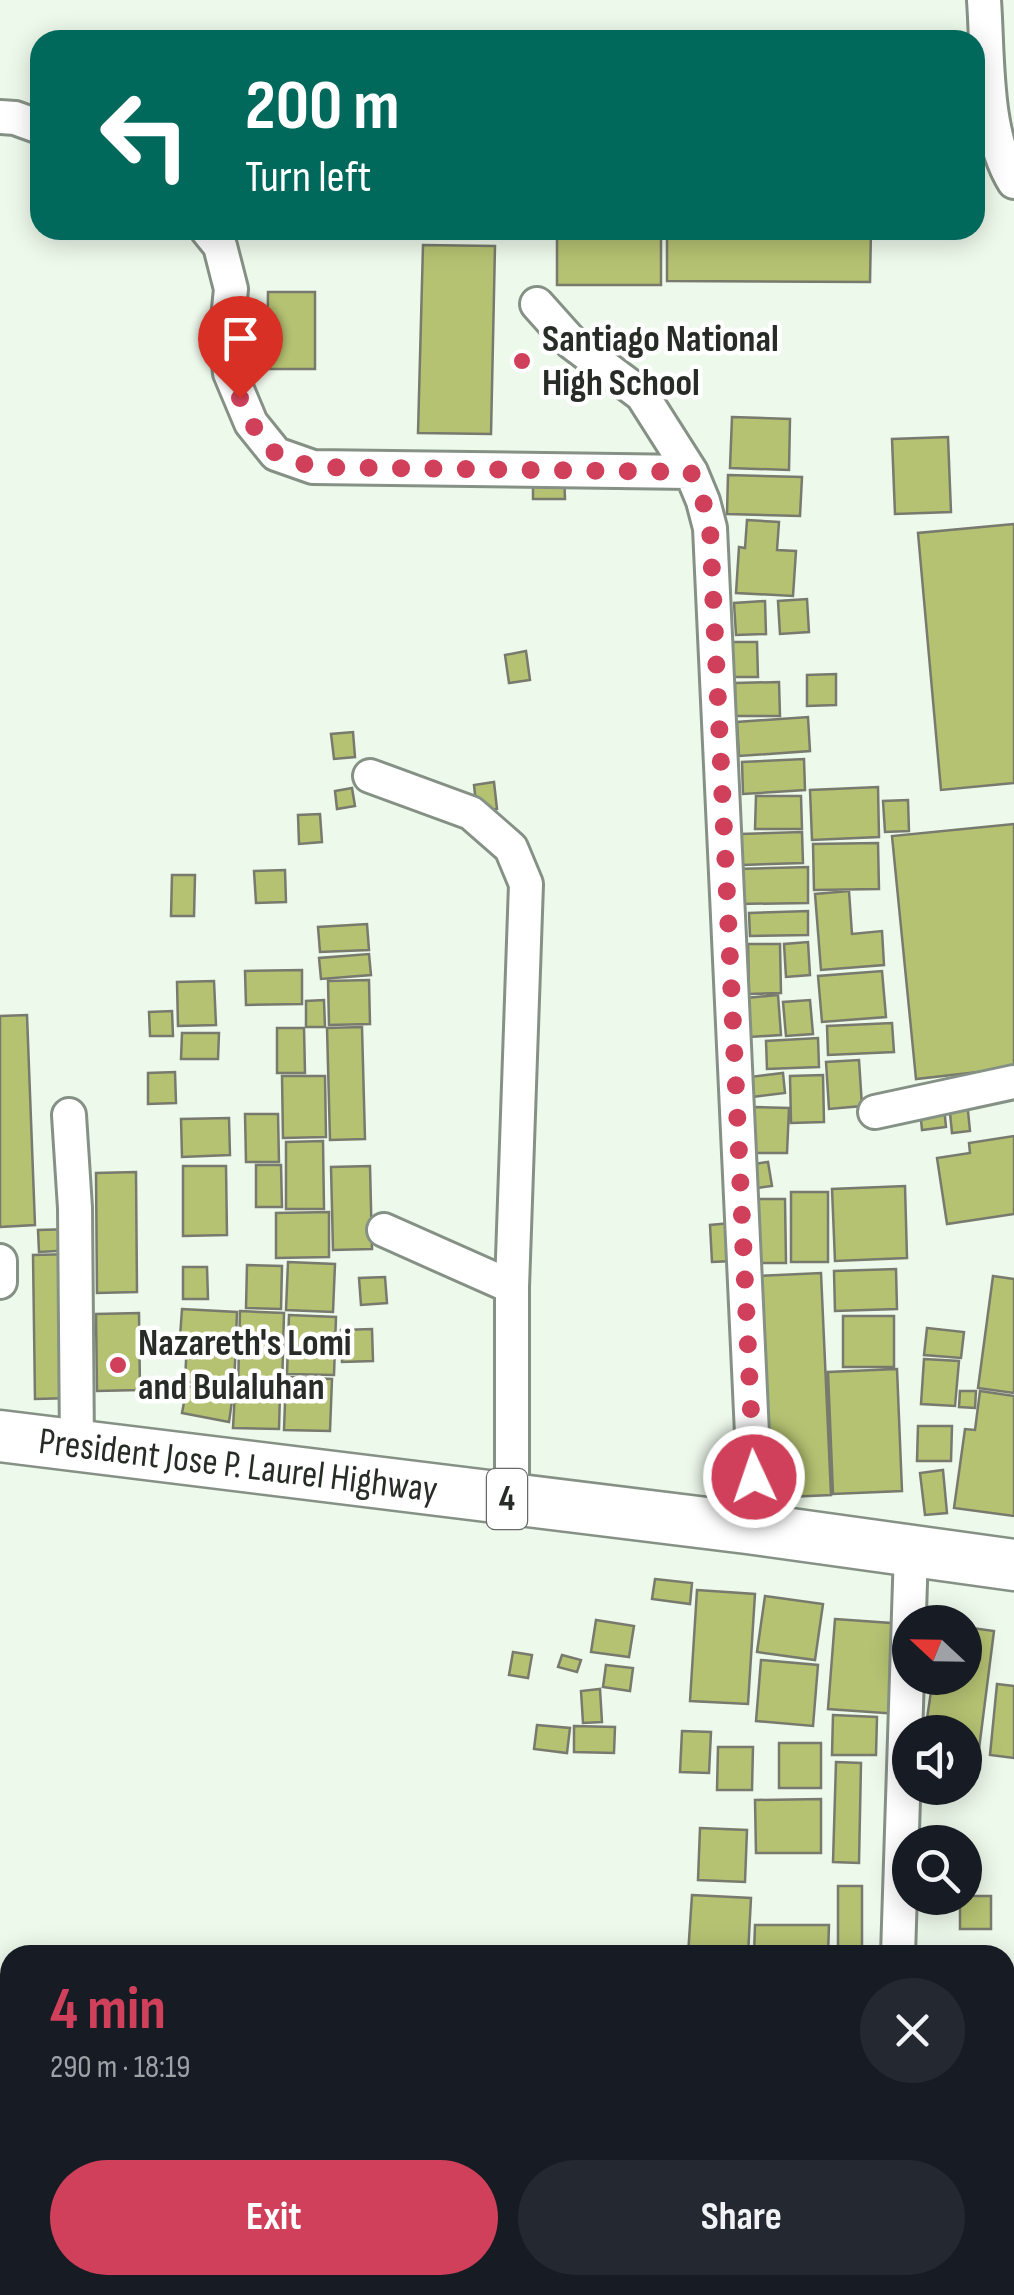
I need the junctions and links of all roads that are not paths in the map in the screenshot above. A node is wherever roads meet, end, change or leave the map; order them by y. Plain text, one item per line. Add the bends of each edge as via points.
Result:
1 (984, 0) edge
2 (1014, 44) edge
3 (992, 106) junction
4 (0, 117) edge
5 (30, 123) edge
6 (1014, 182) edge
7 (215, 240) edge
8 (537, 304) dead end
9 (691, 472) junction
10 (370, 776) dead end
11 (1014, 1082) edge
12 (876, 1112) dead end
13 (69, 1115) dead end
14 (384, 1230) dead end
15 (0, 1261) edge
16 (0, 1282) edge
17 (512, 1288) junction
18 (0, 1436) edge
19 (77, 1446) junction
20 (512, 1500) junction
21 (747, 1528) junction
22 (912, 1551) junction
23 (1014, 1564) edge
24 (898, 1945) edge

1 - 3 street
2 - 3 street
3 - 6 street
4 - 5 street
7 - 9 street via 231,289 230,373 251,423 276,454 313,467
8 - 9 street via 570,342 642,395
9 - 21 street via 710,528 754,1477
10 - 17 street via 471,812 510,848 526,884
11 - 12 street
13 - 19 street
14 - 17 street
15 - 16 street
17 - 20 street
18 - 19 highway, President Jose P. Laurel Highway / 4
19 - 20 highway, President Jose P. Laurel Highway / 4
20 - 21 highway, President Jose P. Laurel Highway / 4
21 - 22 highway, President Jose P. Laurel Highway / 4
22 - 23 highway, President Jose P. Laurel Highway / 4
22 - 24 street

